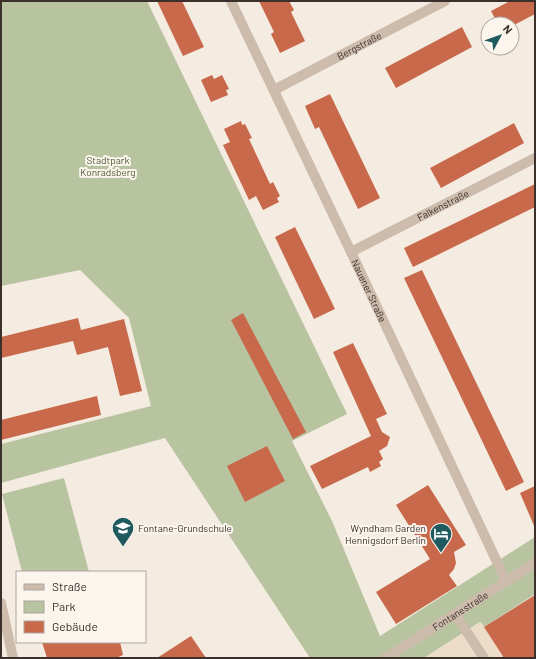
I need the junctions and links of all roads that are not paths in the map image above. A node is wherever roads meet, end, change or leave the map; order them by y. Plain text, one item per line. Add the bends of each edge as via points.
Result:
1 (231, 1) edge
2 (445, 1) edge
3 (274, 90) junction
4 (535, 158) edge
5 (351, 252) junction
6 (535, 563) edge
7 (506, 581) junction
8 (1, 603) edge
9 (455, 614) junction
10 (13, 658) edge
11 (386, 658) edge
12 (484, 658) edge

1 - 3 street, Nauener Straße
2 - 3 street, Bergstraße
3 - 5 street, Nauener Straße
4 - 5 street, Falkenstraße
5 - 7 street, Nauener Straße
6 - 7 street, Fontanestraße
7 - 9 street, Fontanestraße
8 - 10 street
9 - 11 street, Fontanestraße
9 - 12 street

